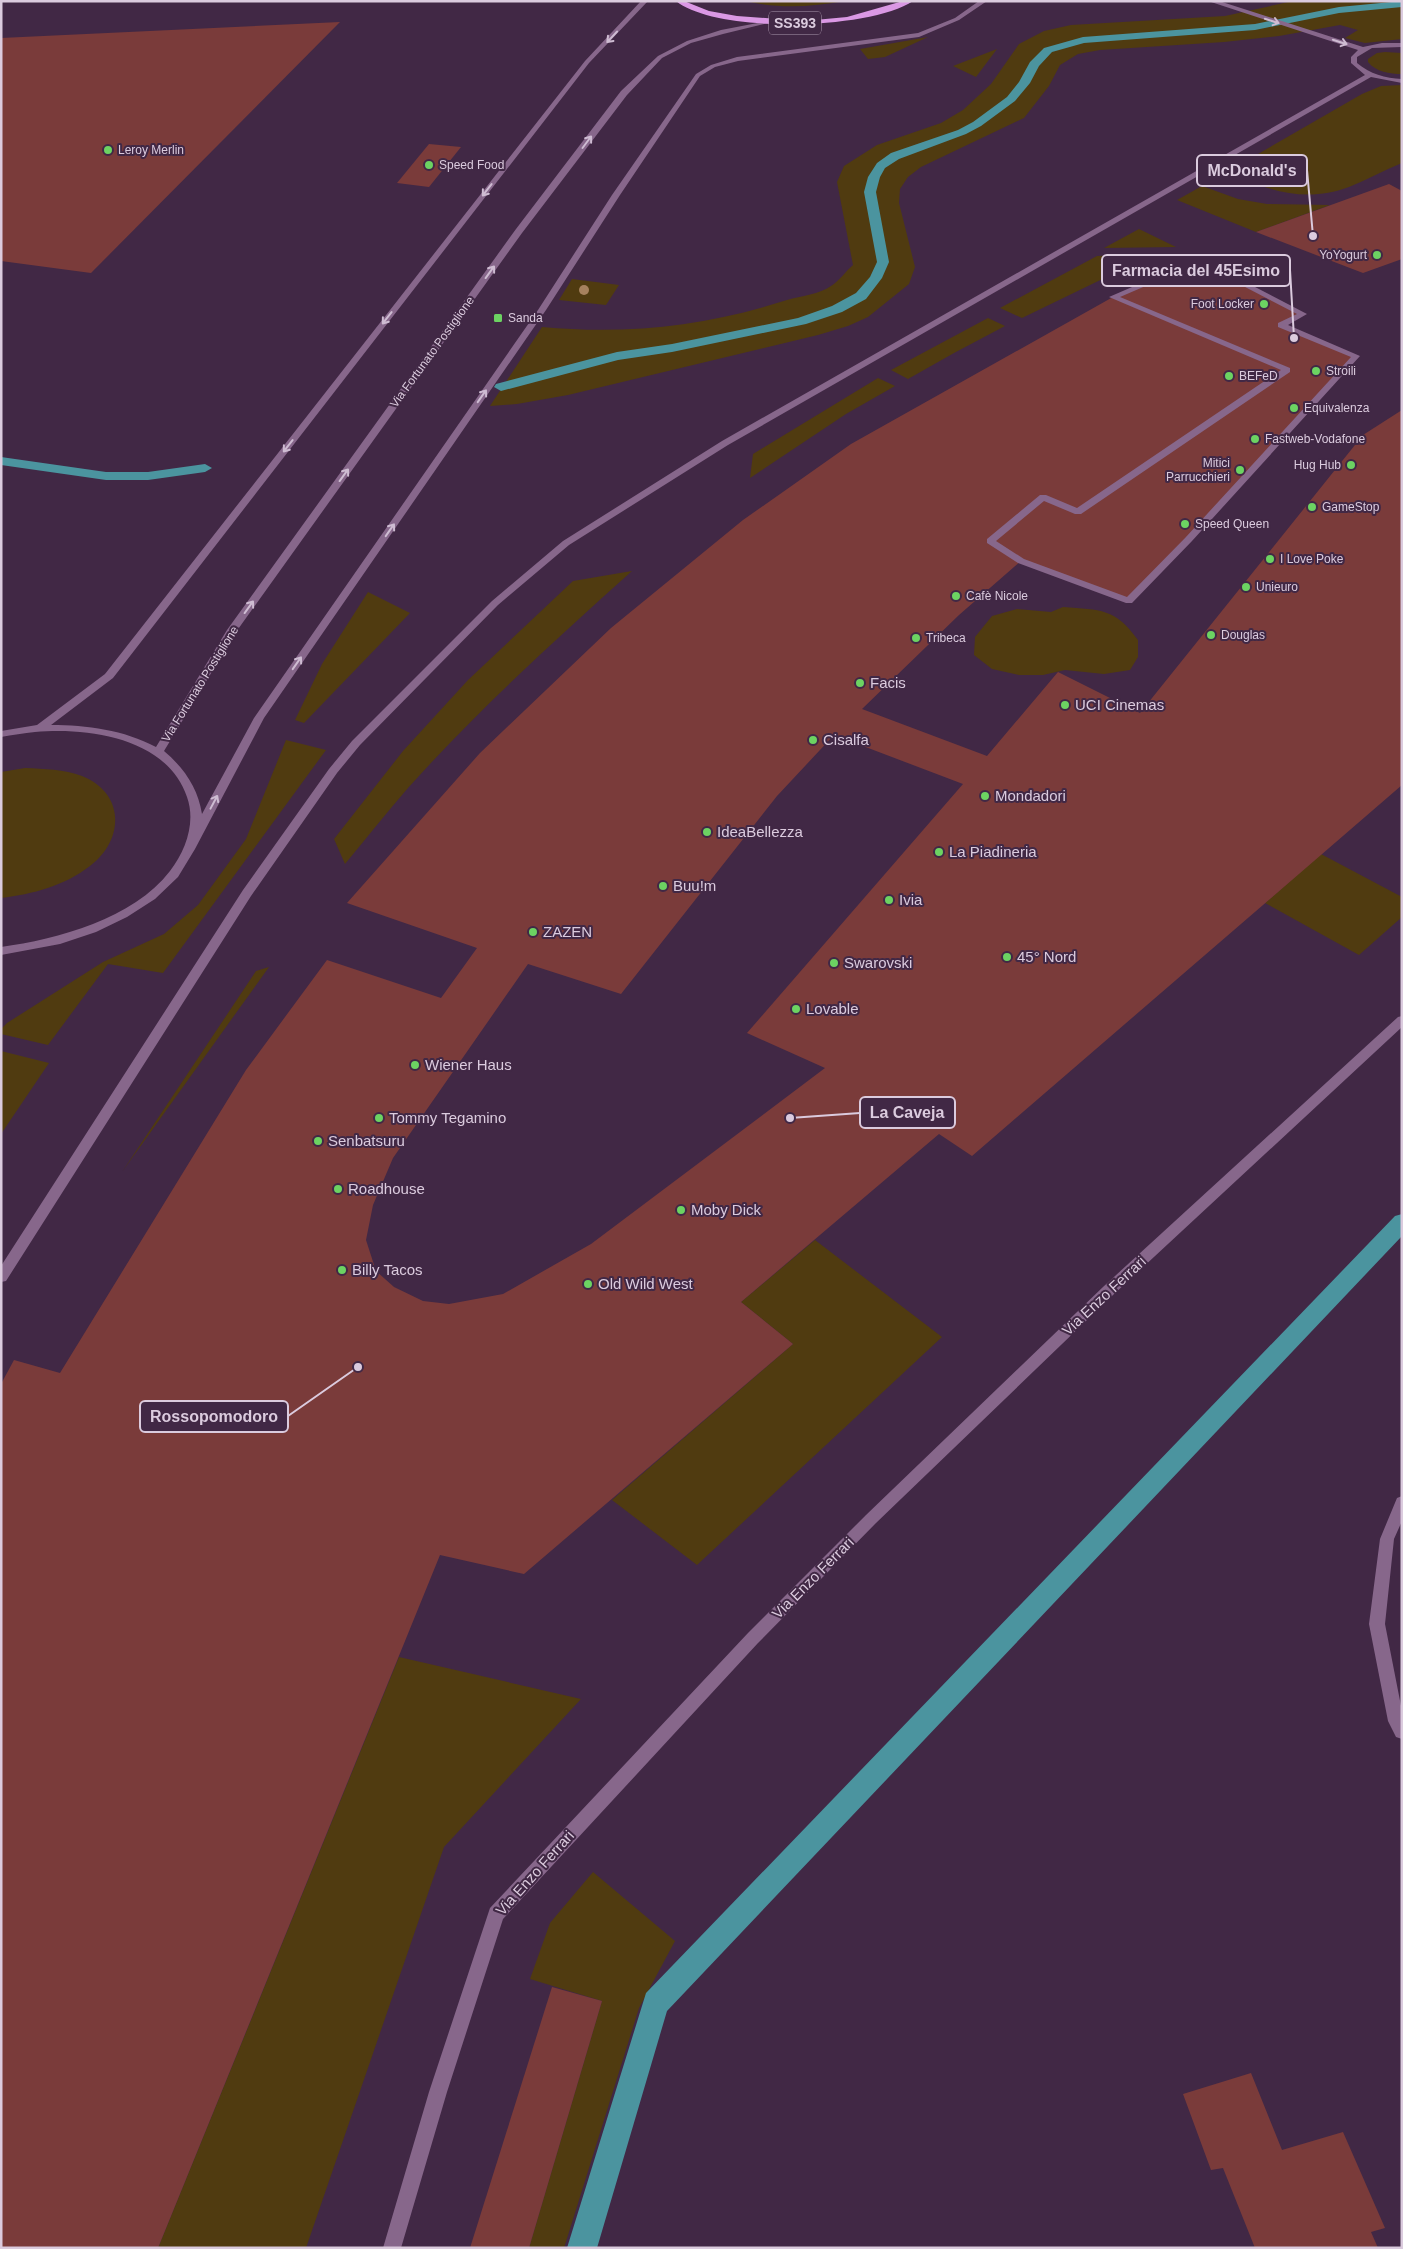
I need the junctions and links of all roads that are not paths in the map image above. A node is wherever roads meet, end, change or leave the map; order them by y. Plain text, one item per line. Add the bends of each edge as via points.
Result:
1 (645, 1) edge
2 (679, 1) edge
3 (910, 1) edge
4 (984, 1) edge
5 (1211, 1) edge
6 (766, 22) junction
7 (1402, 46) edge
8 (1362, 49) junction
9 (1370, 75) junction
10 (1402, 81) edge
11 (1199, 260) joint
12 (40, 728) junction
13 (1, 734) edge
14 (158, 752) junction
15 (191, 845) junction
16 (2, 952) edge
17 (1402, 1020) edge
18 (1, 1278) edge
19 (1402, 1502) edge
20 (1402, 1732) edge
21 (392, 2248) edge

1 -> 12 street via 587,62 109,676
2 - 6 main road, SS393 via 720,16
3 - 6 main road, SS393 via 885,12 849,20 808,24
15 -> 4 street via 259,718 542,310 698,75 737,58 919,35 957,19
5 -> 8 street
14 -> 6 street, Via Fortunato Postiglione via 231,632 519,231 624,93 660,57 689,42
7 - 8 street
8 - 9 street via 1354,57 1354,63
9 - 10 street
9 - 18 street via 717,448 566,542 496,603 356,743 333,771 247,893
11 - 11 street via 1113,297 1287,370 1078,512 1043,497 990,541 1021,561 1129,601 1356,356 1281,325 1302,314
12 - 13 street
12 - 14 street via 84,729 124,737
14 - 15 street via 180,771 192,793 197,819
15 - 16 street via 176,871 152,895 121,916 85,934 44,946
17 - 21 street, Via Enzo Ferrari via 1108,1291 871,1519 753,1638 496,1914
19 - 20 street via 1387,1539 1377,1624 1396,1721

